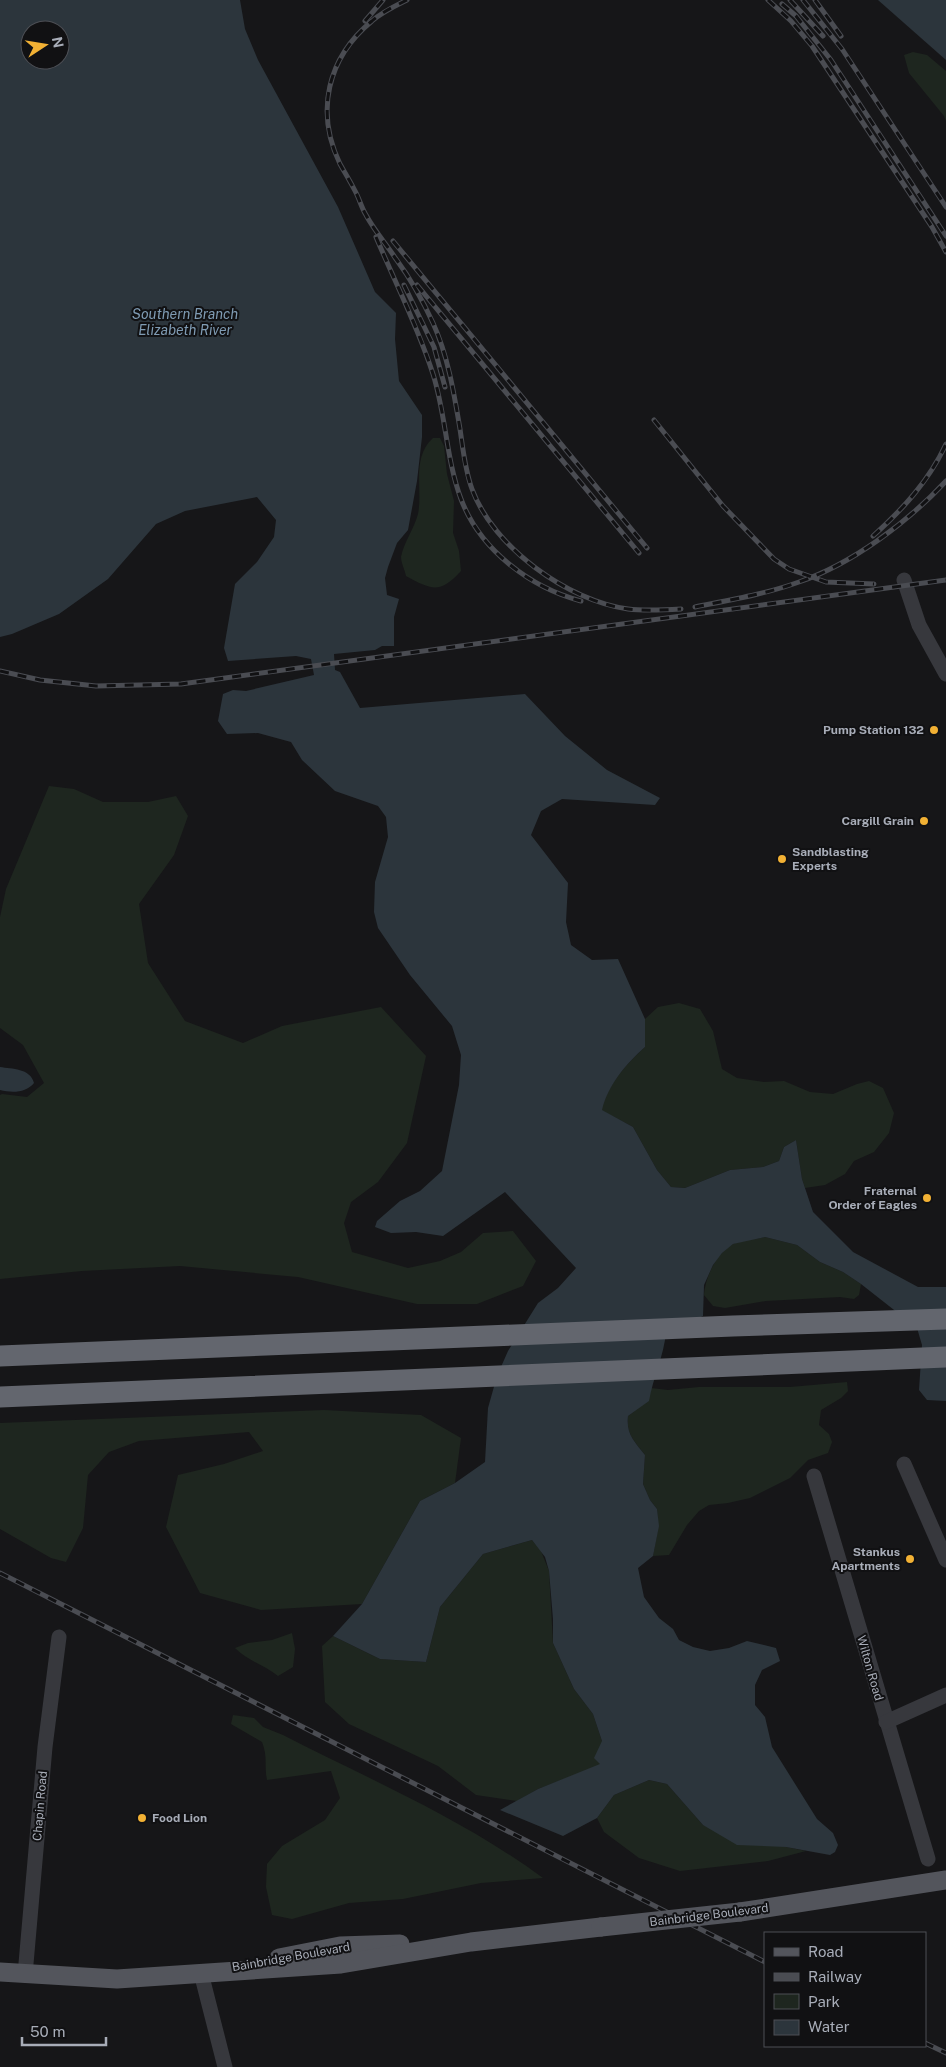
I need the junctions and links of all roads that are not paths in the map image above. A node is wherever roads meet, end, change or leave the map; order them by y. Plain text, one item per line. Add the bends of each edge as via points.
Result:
1 (904, 580) dead end
2 (946, 674) edge
3 (946, 1319) edge
4 (0, 1356) edge
5 (946, 1357) edge
6 (0, 1397) edge
7 (904, 1464) dead end
8 (814, 1476) dead end
9 (946, 1560) edge
10 (59, 1637) dead end
11 (946, 1695) edge
12 (886, 1722) junction
13 (928, 1859) dead end
14 (946, 1880) edge
15 (0, 1972) edge
16 (201, 1973) junction
17 (25, 1975) junction
18 (225, 2067) edge

1 - 2 street via 920,625
3 - 4 highway
5 - 6 highway
7 - 9 street
8 - 12 street, Wilton Road
10 - 17 street, Chapin Road via 42,1774
11 - 12 street
12 - 13 street, Wilton Road
14 - 16 main road, Bainbridge Boulevard, bridge via 740,1912 472,1942 341,1964
15 - 17 main road, Bainbridge Boulevard
16 - 17 main road, Bainbridge Boulevard via 117,1979
16 - 18 street

